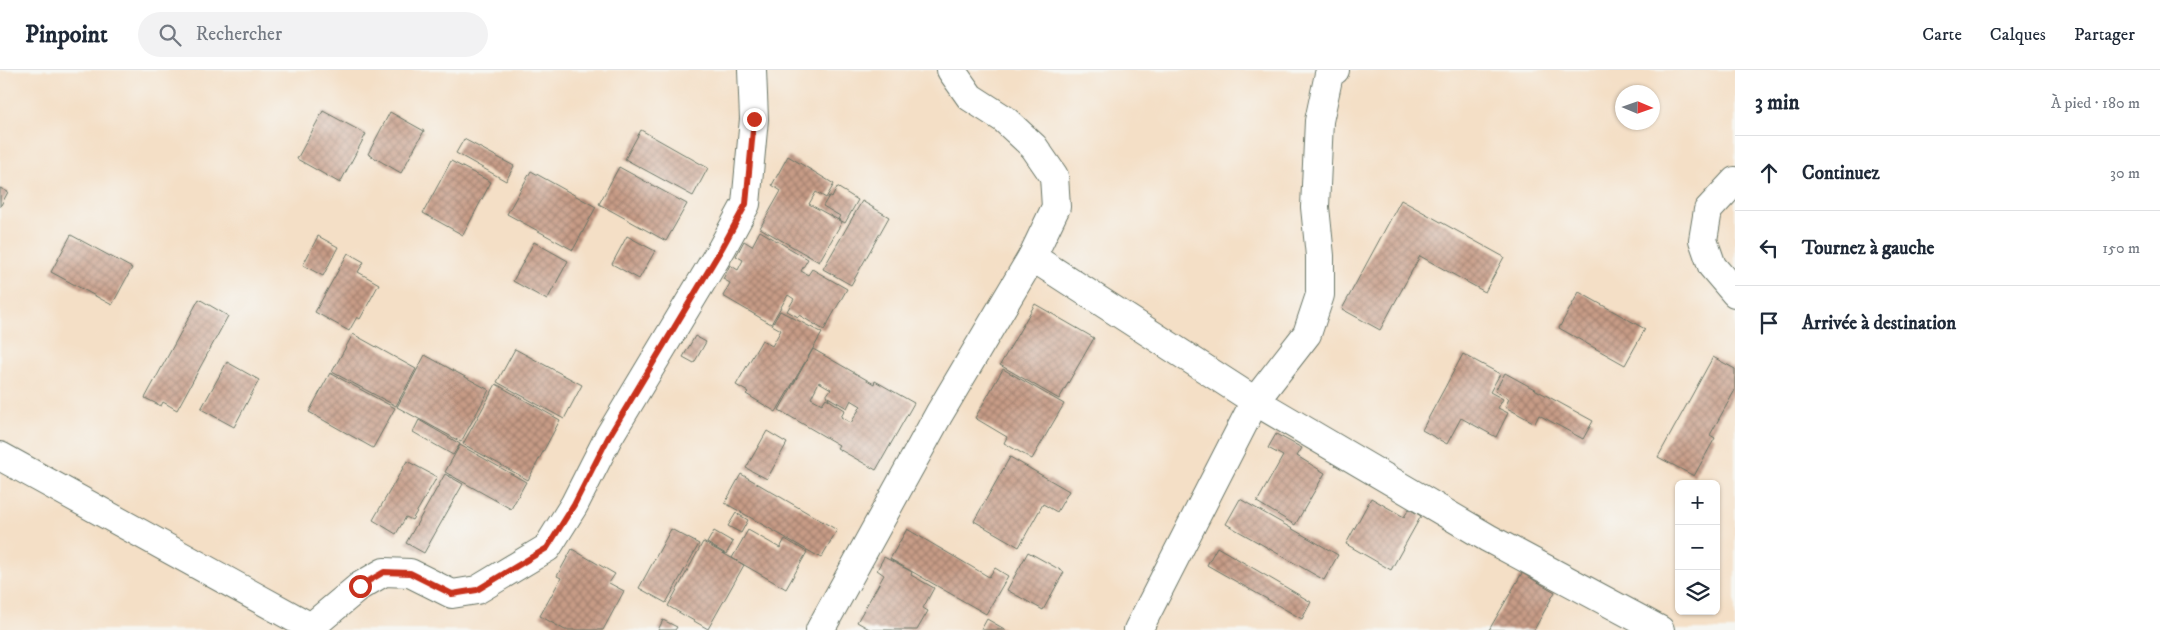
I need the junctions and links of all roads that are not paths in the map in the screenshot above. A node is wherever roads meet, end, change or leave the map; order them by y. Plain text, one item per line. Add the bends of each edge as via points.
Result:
1 (752, 70) edge
2 (951, 70) edge
3 (1335, 70) edge
4 (1735, 181) edge
5 (1032, 257) junction
6 (1735, 293) edge
7 (1255, 401) junction
8 (0, 456) edge
9 (313, 628) edge
10 (820, 630) edge
11 (1138, 630) edge
12 (1660, 630) edge

1 - 9 street via 754,119 746,204 547,548 477,590 452,594 410,573 384,572 360,586
2 - 5 street via 970,97 1004,119 1034,147 1054,176 1056,206
3 - 7 street via 1329,74 1319,121 1315,207 1320,295 1307,334
4 - 6 street via 1708,210 1703,240 1712,266
5 - 7 street
5 - 10 street via 939,414
7 - 11 street
7 - 12 street via 1488,538
8 - 9 street

